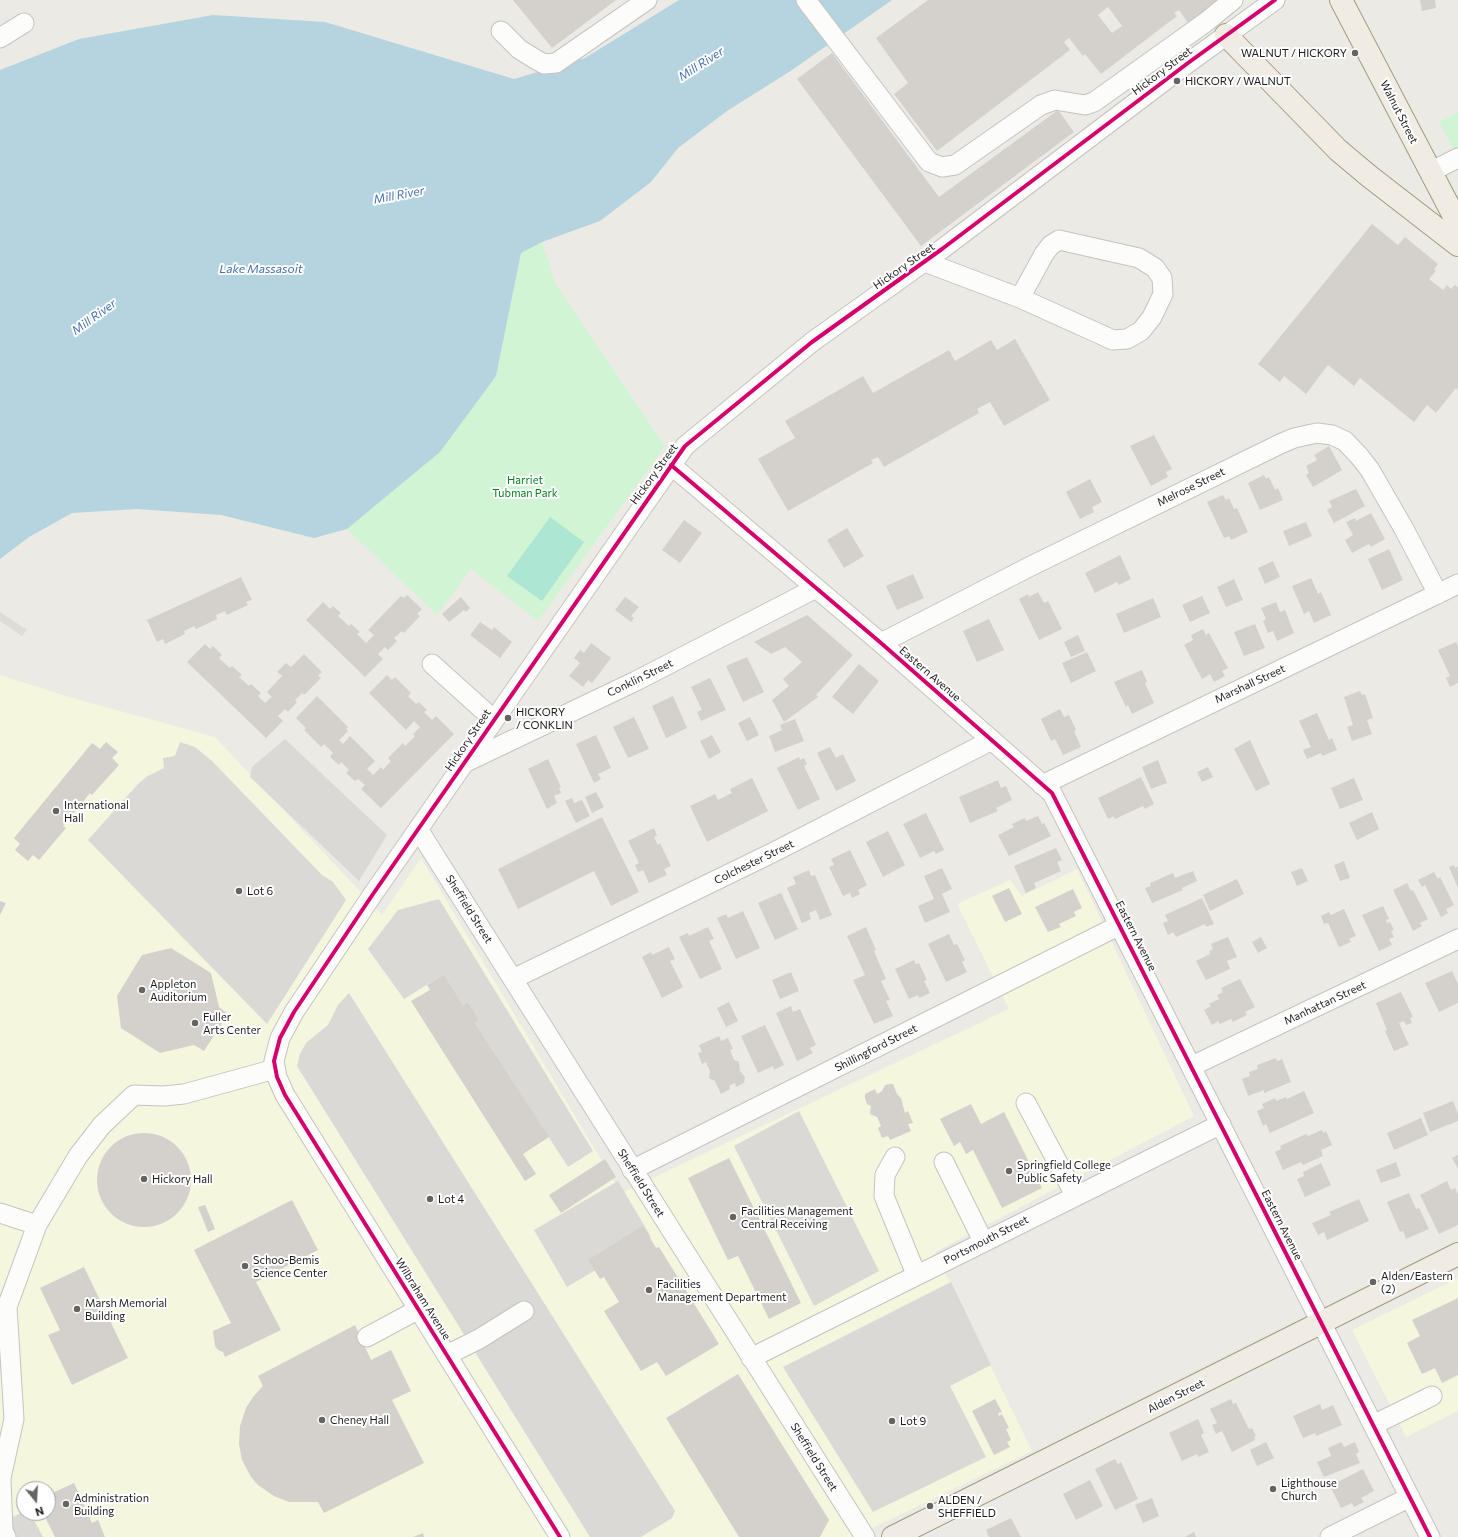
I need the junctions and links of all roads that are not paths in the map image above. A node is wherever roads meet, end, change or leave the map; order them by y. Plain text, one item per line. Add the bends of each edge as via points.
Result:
1 (647, 0) edge
2 (806, 0) edge
3 (1233, 0) edge
4 (1275, 0) edge
5 (1341, 0) edge
6 (1211, 18) junction
7 (24, 23) dead end
8 (501, 31) dead end
9 (1226, 35) junction
10 (0, 38) edge
11 (1458, 158) edge
12 (1430, 172) junction
13 (1458, 224) edge
14 (1458, 245) edge
15 (924, 262) junction
16 (1020, 298) junction
17 (671, 465) junction
18 (1458, 584) edge
19 (816, 588) junction
20 (1438, 594) junction
21 (880, 643) junction
22 (432, 664) dead end
23 (493, 719) junction
24 (992, 740) junction
25 (463, 763) junction
26 (1042, 785) junction
27 (418, 829) junction
28 (1120, 926) junction
29 (1458, 939) edge
30 (513, 979) junction
31 (1192, 1066) junction
32 (275, 1069) junction
33 (1026, 1103) dead end
34 (1221, 1124) junction
35 (895, 1157) dead end
36 (944, 1162) dead end
37 (632, 1170) junction
38 (1075, 1195) junction
39 (0, 1213) edge
40 (37, 1225) junction
41 (983, 1241) junction
42 (1458, 1254) edge
43 (916, 1274) junction
44 (419, 1309) junction
45 (524, 1311) dead end
46 (1321, 1323) junction
47 (367, 1337) dead end
48 (448, 1354) junction
49 (751, 1358) junction
50 (1432, 1396) dead end
51 (1373, 1425) junction
52 (1410, 1497) junction
53 (6, 1537) edge
54 (560, 1537) edge
55 (865, 1537) edge
56 (894, 1537) edge
57 (1330, 1537) edge
58 (1430, 1537) edge

1 - 8 street via 556,63 544,64 529,56
2 - 6 street via 929,162 942,167 955,165 1041,105 1055,100 1085,105 1094,102
3 - 6 street
4 - 9 street, Hickory Street
5 - 12 main road, Walnut Street
6 - 9 street
7 - 10 street
9 - 14 main road via 1338,150
9 - 15 street, Hickory Street
11 - 12 street
12 - 13 main road, Walnut Street
15 - 16 street
15 - 17 street, Hickory Street via 812,342 685,446
16 - 16 street via 1113,340 1126,339 1141,331 1152,317 1163,294 1162,278 1155,268 1139,258 1059,240 1044,254
17 - 19 street, Eastern Avenue
17 - 23 street, Hickory Street
18 - 20 street, Marshall Street
19 - 21 street, Eastern Avenue
19 - 25 street, Conklin Street via 636,681
20 - 21 street, Melrose Street via 1370,470 1344,441 1332,435 1317,433 1280,444 1029,566
20 - 26 street, Marshall Street
21 - 24 street, Eastern Avenue
22 - 23 street
23 - 25 street, Hickory Street
24 - 26 street, Eastern Avenue
24 - 30 street, Colchester Street via 774,852
25 - 27 street, Hickory Street
26 - 28 street, Eastern Avenue via 1052,793
27 - 30 street, Sheffield Street
27 - 32 street, Hickory Street via 284,1029 275,1053
28 - 31 street, Eastern Avenue
28 - 37 street, Shillingford Street
29 - 31 street, Manhattan Street
30 - 37 street, Sheffield Street
31 - 34 street, Eastern Avenue
32 - 40 street via 184,1094 134,1095 102,1126 78,1156
32 - 44 street, Wilbraham Avenue via 285,1095
33 - 38 street
34 - 38 street, Portsmouth Street
34 - 46 street, Eastern Avenue
35 - 43 street via 885,1175 884,1196
36 - 41 street
37 - 49 street, Sheffield Street
38 - 41 street, Portsmouth Street
39 - 40 street
40 - 53 street via 7,1307 14,1419 1,1478 3,1531
41 - 43 street, Portsmouth Street
42 - 46 main road, Alden Street
43 - 49 street, Portsmouth Street
44 - 47 street
44 - 48 street, Wilbraham Avenue
45 - 48 street via 479,1339
46 - 51 street, Eastern Avenue
46 - 56 main road, Alden Street
48 - 54 street, Wilbraham Avenue
49 - 55 street, Sheffield Street
50 - 51 street
51 - 52 street, Eastern Avenue
52 - 57 street
52 - 58 street, Eastern Avenue

